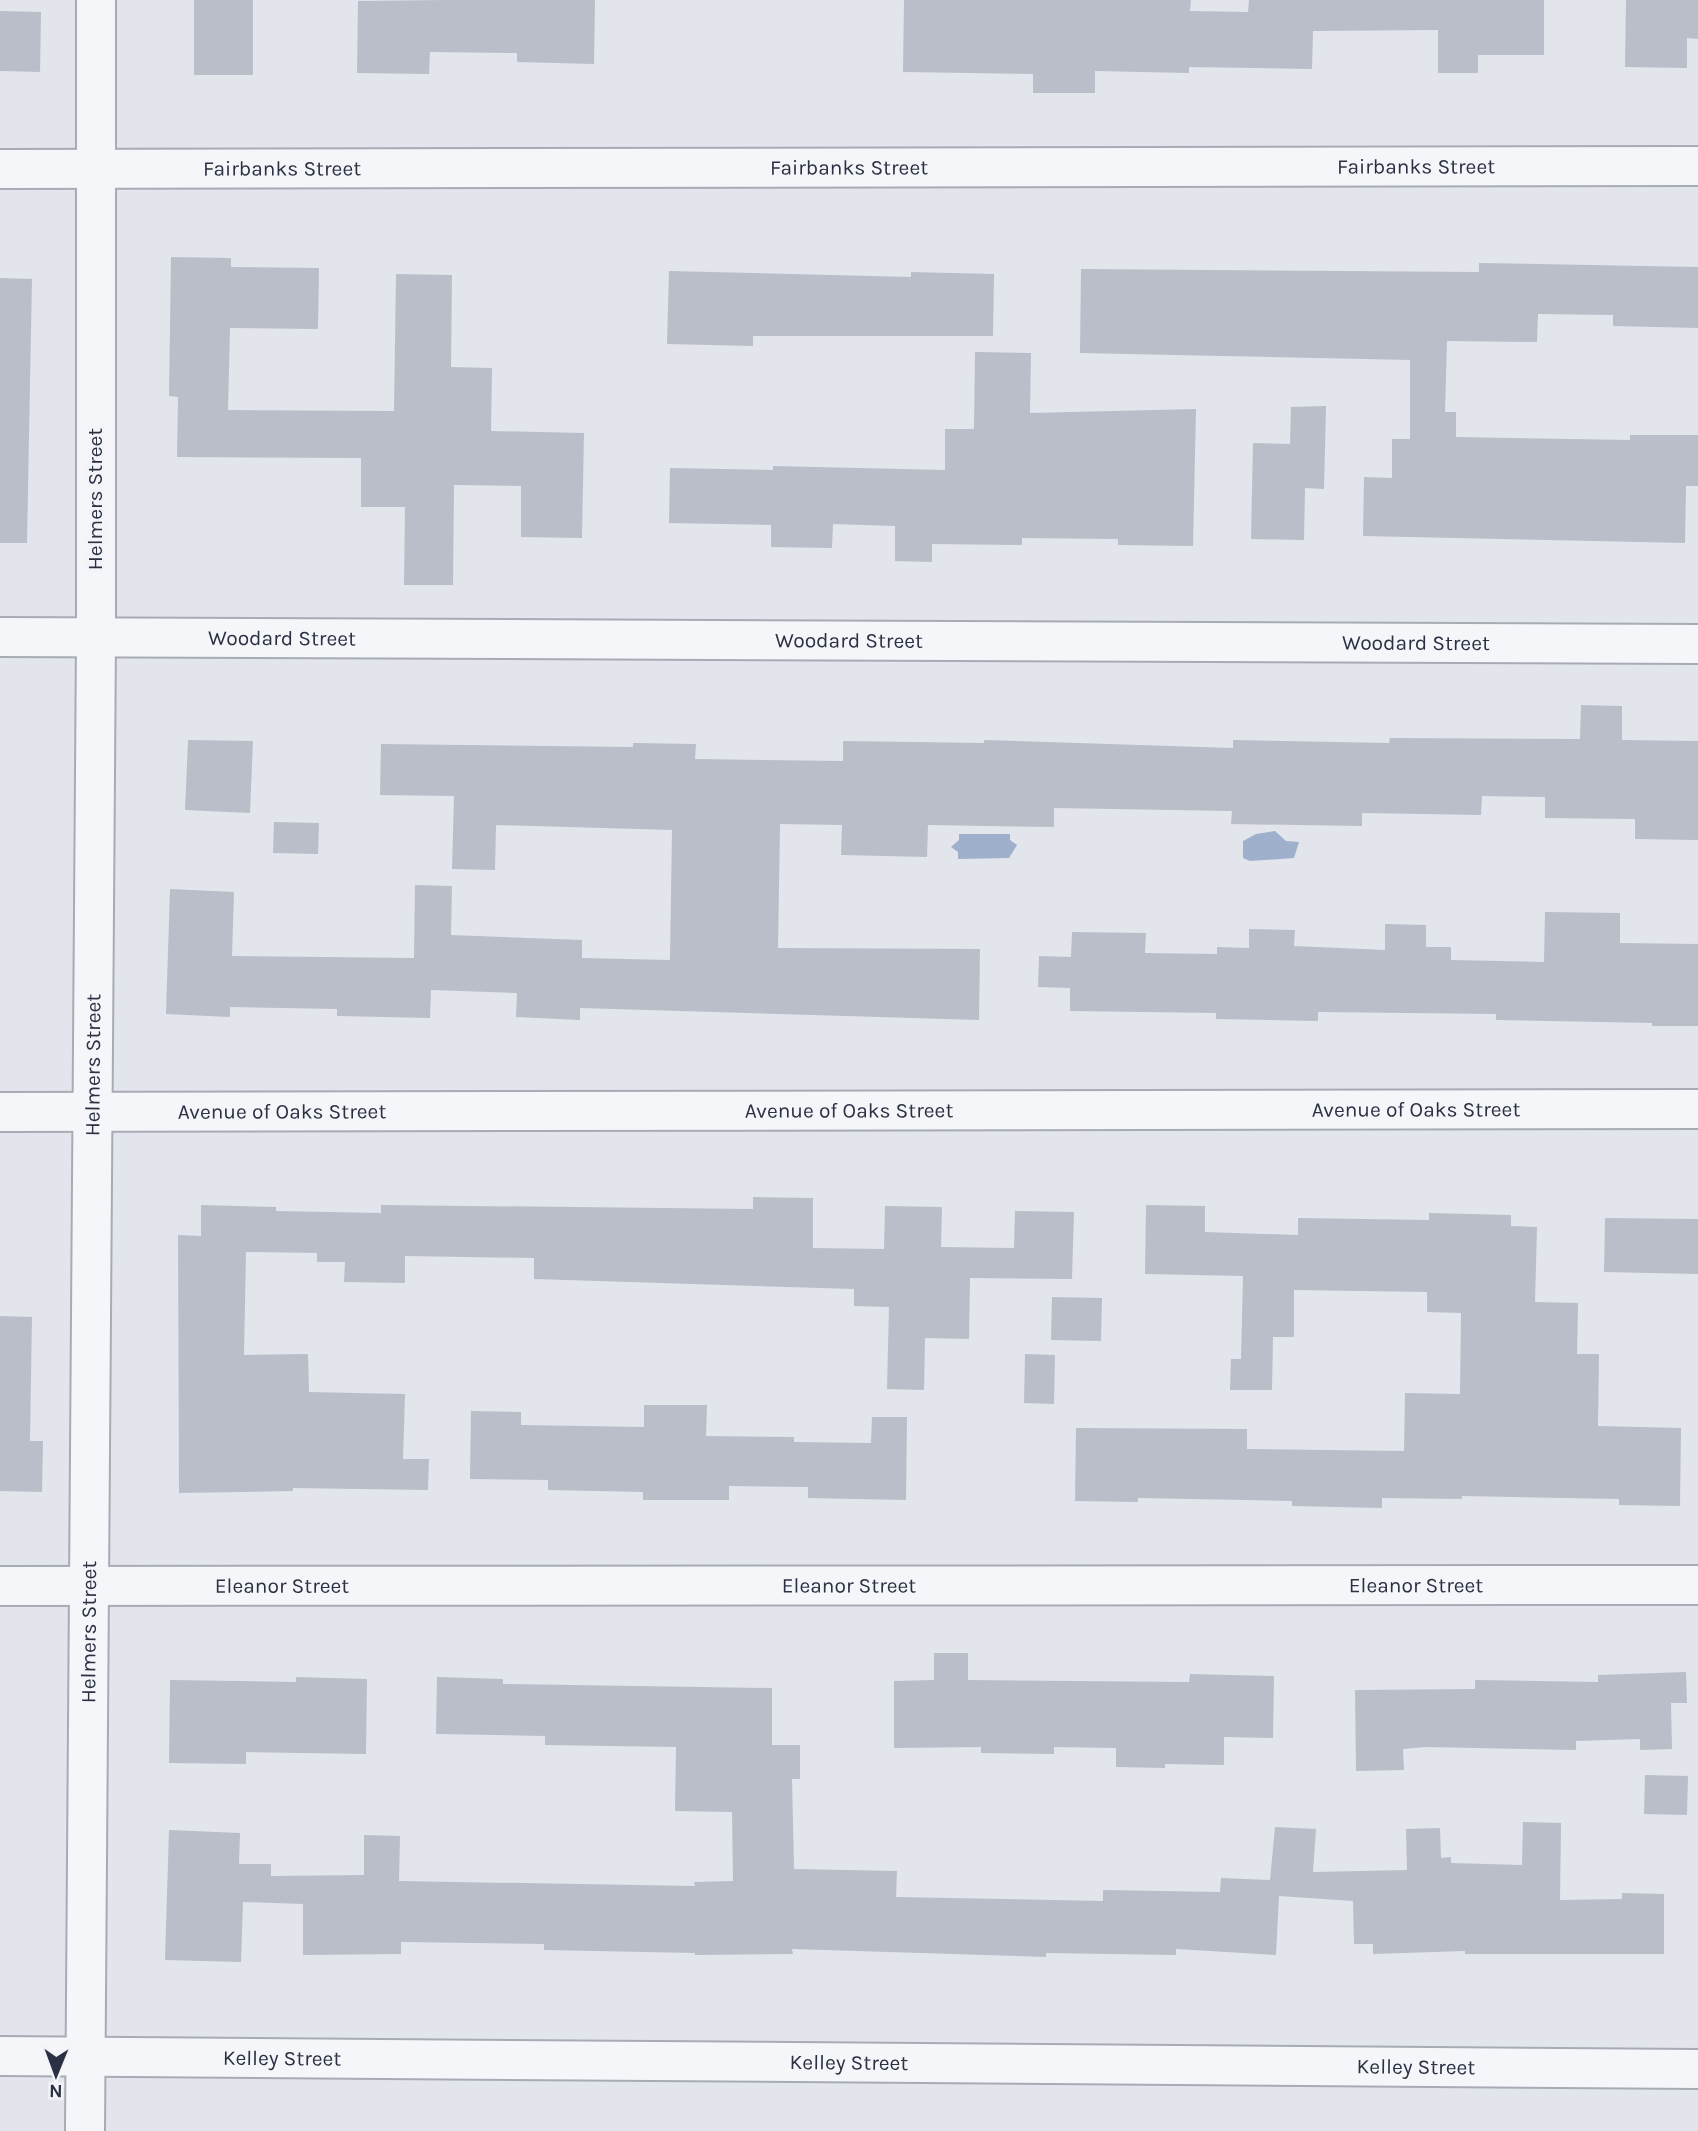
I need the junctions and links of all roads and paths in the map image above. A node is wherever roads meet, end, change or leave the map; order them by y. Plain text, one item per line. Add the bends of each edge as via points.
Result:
1 (96, 0) edge
2 (1698, 166) edge
3 (0, 169) edge
4 (94, 169) junction
5 (0, 637) edge
6 (96, 637) junction
7 (1698, 644) edge
8 (1698, 1109) edge
9 (0, 1112) edge
10 (91, 1112) junction
11 (0, 1586) edge
12 (90, 1586) junction
13 (1698, 1586) edge
14 (0, 2056) edge
15 (86, 2056) junction
16 (1698, 2069) edge
17 (85, 2131) edge

1 - 4 street, Helmers Street
2 - 4 street, Fairbanks Street
3 - 4 street, Fairbanks Street
4 - 6 street, Helmers Street
5 - 6 street, Woodard Street
6 - 7 street, Woodard Street
6 - 10 street, Helmers Street
8 - 10 street, Avenue of Oaks Street
9 - 10 street, Avenue of Oaks Street
10 - 12 street, Helmers Street
11 - 12 street, Eleanor Street
12 - 13 street, Eleanor Street
12 - 15 street, Helmers Street
14 - 15 street, Kelley Street
15 - 16 street, Kelley Street
15 - 17 street, Helmers Street

